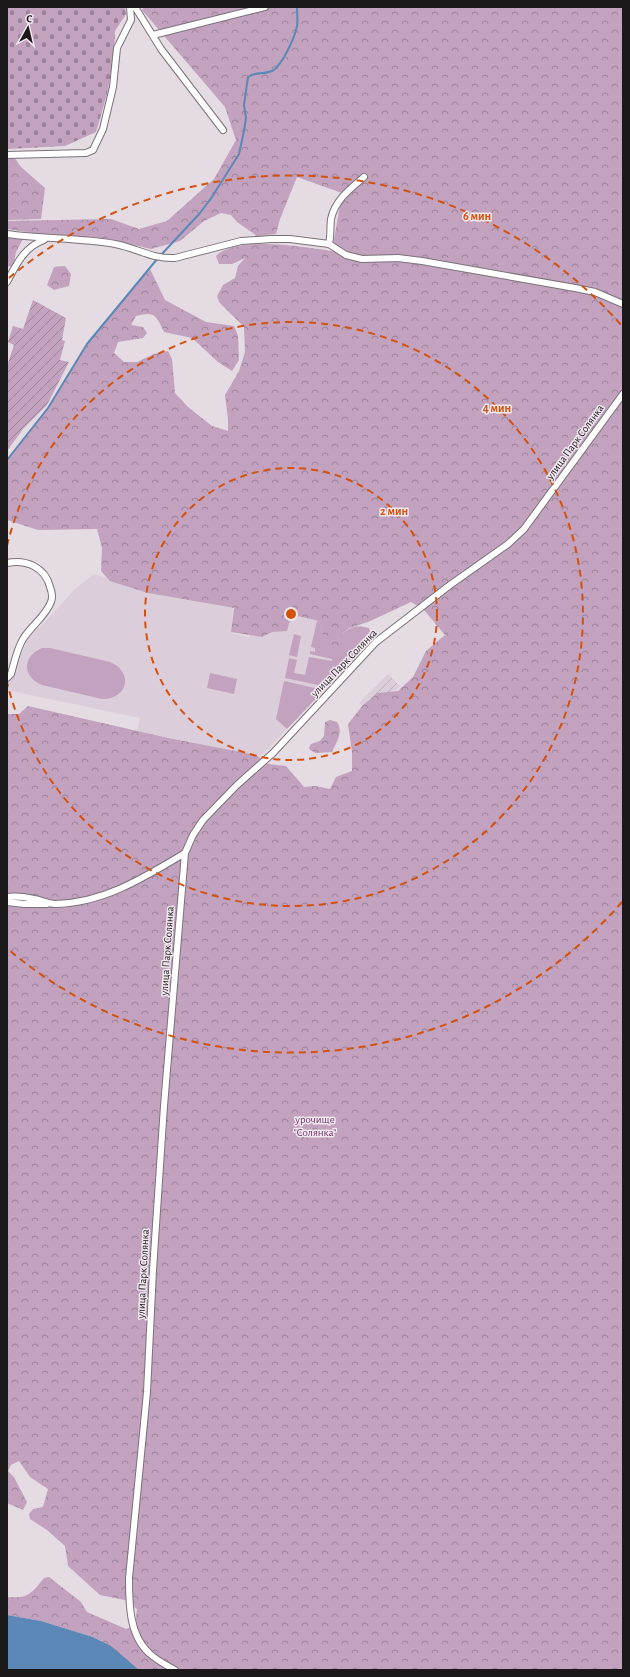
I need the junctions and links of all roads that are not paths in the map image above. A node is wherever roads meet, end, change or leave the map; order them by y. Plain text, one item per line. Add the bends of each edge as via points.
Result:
1 (130, 7) edge
2 (135, 7) edge
3 (265, 7) edge
4 (153, 35) junction
5 (223, 130) dead end
6 (7, 155) edge
7 (364, 177) dead end
8 (7, 234) edge
9 (49, 238) junction
10 (329, 244) junction
11 (7, 282) edge
12 (623, 304) edge
13 (623, 394) edge
14 (7, 563) edge
15 (7, 678) edge
16 (185, 852) junction
17 (7, 897) edge
18 (7, 902) edge
19 (51, 904) junction
20 (175, 1670) edge

1 - 6 street via 131,20 117,48 113,87 103,129 93,150 86,153
2 - 4 street
3 - 4 street
4 - 5 street
7 - 10 street via 344,194 338,203 331,219
8 - 9 street
9 - 10 street via 117,244 166,258 256,240 290,239
9 - 11 street via 27,249
10 - 12 street via 355,258 422,261 595,292
13 - 16 street, улица Парк Солянка via 524,529 508,544 444,589 376,642 273,753 203,820
14 - 15 street via 21,562 38,568 44,574 51,591 51,602 22,641 11,674
16 - 19 street via 149,875 110,893
16 - 20 street, улица Парк Солянка via 164,1106 147,1392 129,1578 131,1611 139,1640 150,1654
17 - 19 street via 35,899
18 - 19 street

